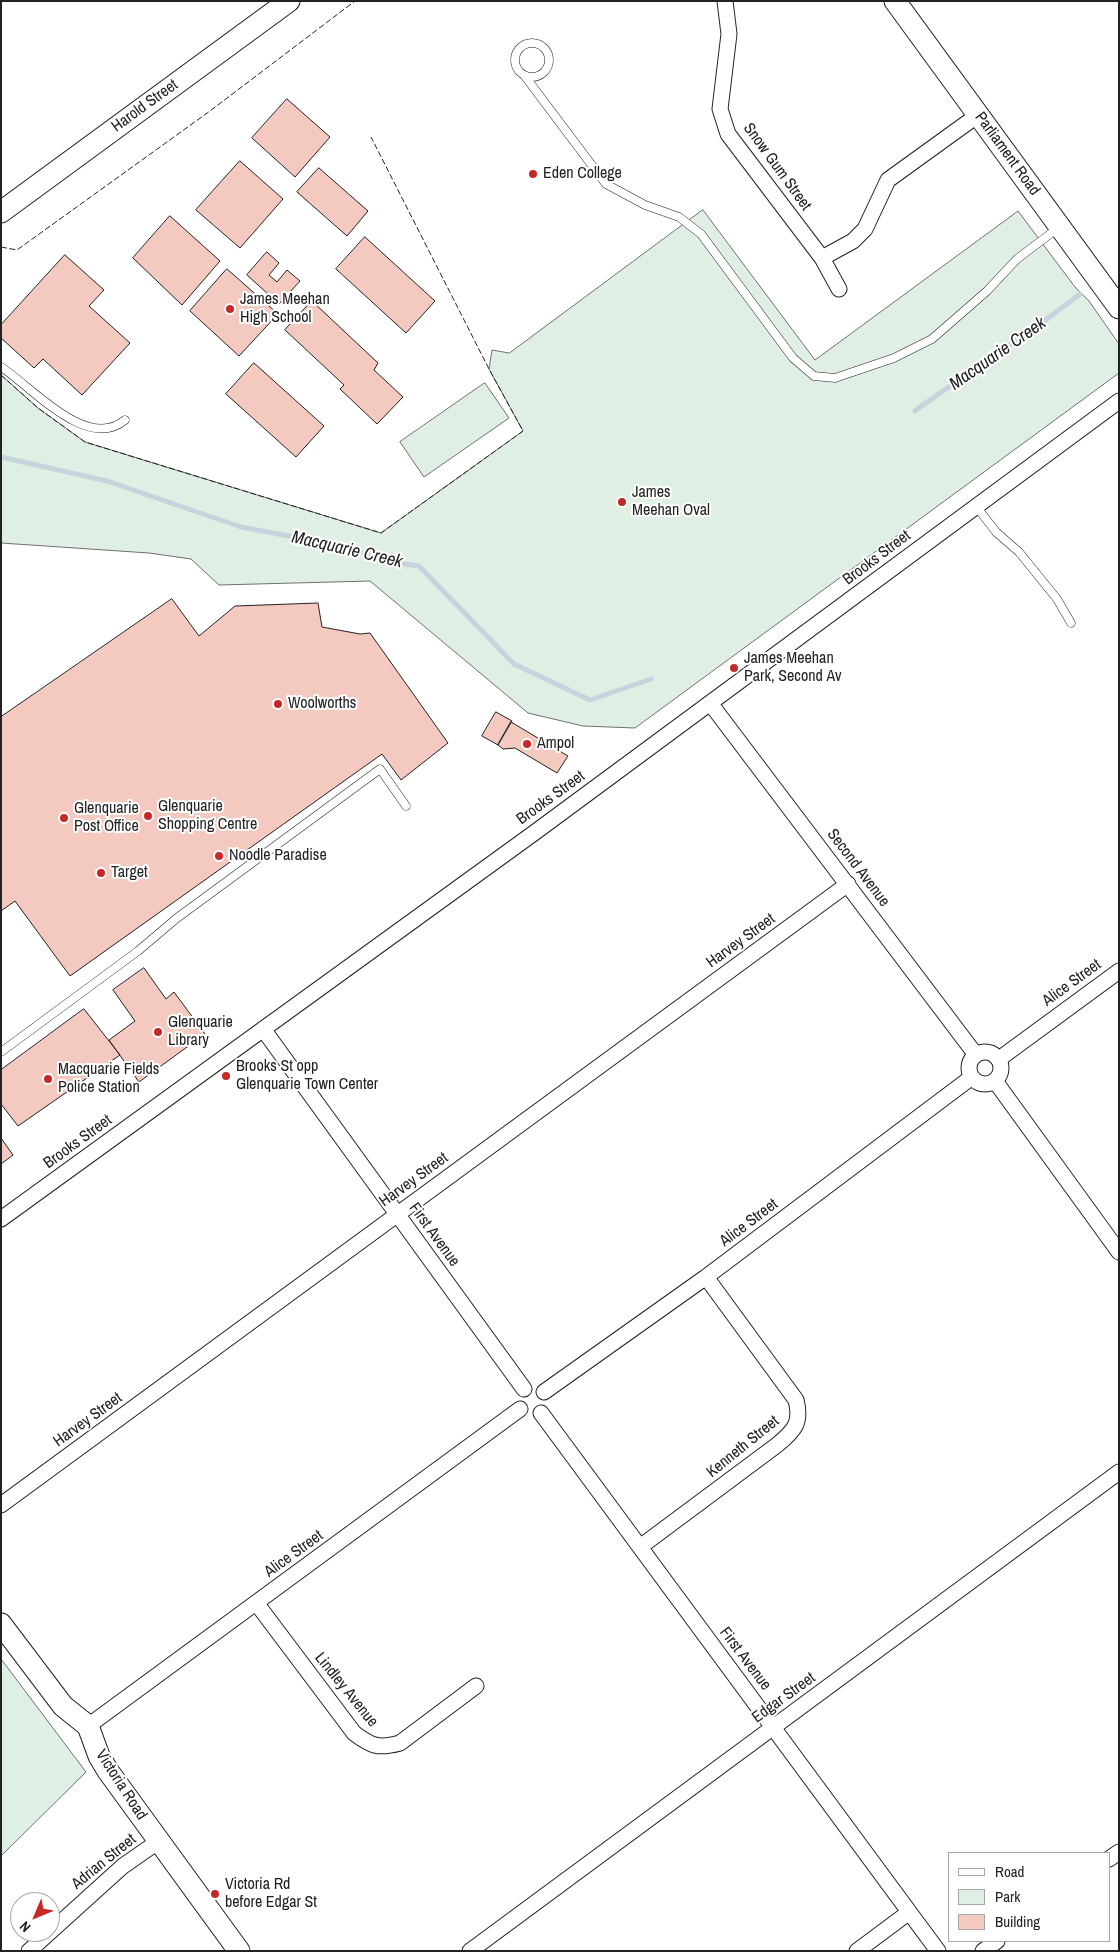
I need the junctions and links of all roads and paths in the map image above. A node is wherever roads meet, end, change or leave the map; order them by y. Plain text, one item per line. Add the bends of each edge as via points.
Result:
1 (289, 1) edge
2 (725, 1) edge
3 (895, 1) edge
4 (524, 75) junction
5 (978, 115) junction
6 (1, 212) edge
7 (1059, 227) junction
8 (822, 258) junction
9 (839, 289) dead end
10 (1119, 308) edge
11 (1, 367) edge
12 (1119, 401) edge
13 (125, 420) dead end
14 (976, 506) junction
15 (1071, 623) dead end
16 (710, 703) junction
17 (406, 806) dead end
18 (848, 884) junction
19 (1119, 971) edge
20 (263, 1029) junction
21 (1, 1052) edge
22 (976, 1055) junction
23 (998, 1059) junction
24 (972, 1078) junction
25 (995, 1081) junction
26 (398, 1214) junction
27 (1, 1219) edge
28 (1119, 1252) edge
29 (706, 1277) junction
30 (524, 1389) junction
31 (544, 1392) junction
32 (520, 1409) junction
33 (541, 1413) junction
34 (1119, 1472) edge
35 (1, 1505) edge
36 (640, 1547) junction
37 (257, 1604) junction
38 (1, 1624) edge
39 (476, 1686) dead end
40 (88, 1726) junction
41 (775, 1727) junction
42 (159, 1841) junction
43 (908, 1913) junction
44 (60, 1923) edge
45 (39, 1942) edge
46 (996, 1942) edge
47 (29, 1951) edge
48 (240, 1951) edge
49 (470, 1951) edge
50 (857, 1951) edge
51 (938, 1951) edge
52 (983, 1951) edge

1 - 6 street, Harold Street
2 - 8 street, Snow Gum Street via 729,34 720,109 728,134
3 - 5 street, Parliament Road
4 - 4 lane via 515,61 518,50 533,43 544,47 549,57 544,72 535,77
4 - 7 lane via 606,184 646,205 679,217 701,234 793,358 814,376 835,378 894,358 932,339 987,291 1017,259
5 - 7 street, Parliament Road
5 - 8 street via 888,180 865,229 853,241
7 - 10 street, Parliament Road
8 - 9 street, Snow Gum Street
11 - 13 lane via 64,416 108,429
12 - 14 street, Brooks Street
14 - 15 lane via 996,532 1019,552 1057,599
14 - 16 street, Brooks Street
16 - 18 street, Second Avenue
16 - 20 street, Brooks Street
17 - 21 lane via 380,769
18 - 22 street, Second Avenue
18 - 26 street, Harvey Street
19 - 23 street, Alice Street
20 - 26 street, First Avenue
20 - 27 street, Brooks Street
22 - 23 street via 988,1052
22 - 24 street via 970,1066
23 - 25 street via 1001,1071
24 - 25 street via 982,1084
24 - 29 street, Alice Street
25 - 28 street
26 - 30 street, First Avenue
26 - 35 street, Harvey Street
29 - 31 street, Alice Street
29 - 36 street, Kenneth Street via 796,1400 800,1414 792,1432 777,1446
30 - 31 street via 532,1386
30 - 32 street via 518,1398
31 - 33 street via 547,1403
32 - 33 street via 530,1415
32 - 37 street, Alice Street
33 - 36 street, First Avenue
34 - 41 street, Edgar Street
36 - 41 street, First Avenue
37 - 39 street, Lindley Avenue via 354,1733 368,1744 385,1747 400,1743
37 - 40 street, Alice Street
38 - 40 street, Victoria Road via 63,1706
40 - 42 street, Victoria Road via 108,1771
41 - 43 street, First Avenue
41 - 49 street, Edgar Street
42 - 44 street, Adrian Street via 123,1866
42 - 48 street, Victoria Road
43 - 50 street
43 - 51 street, First Avenue
45 - 47 street, Adrian Street
46 - 52 street

